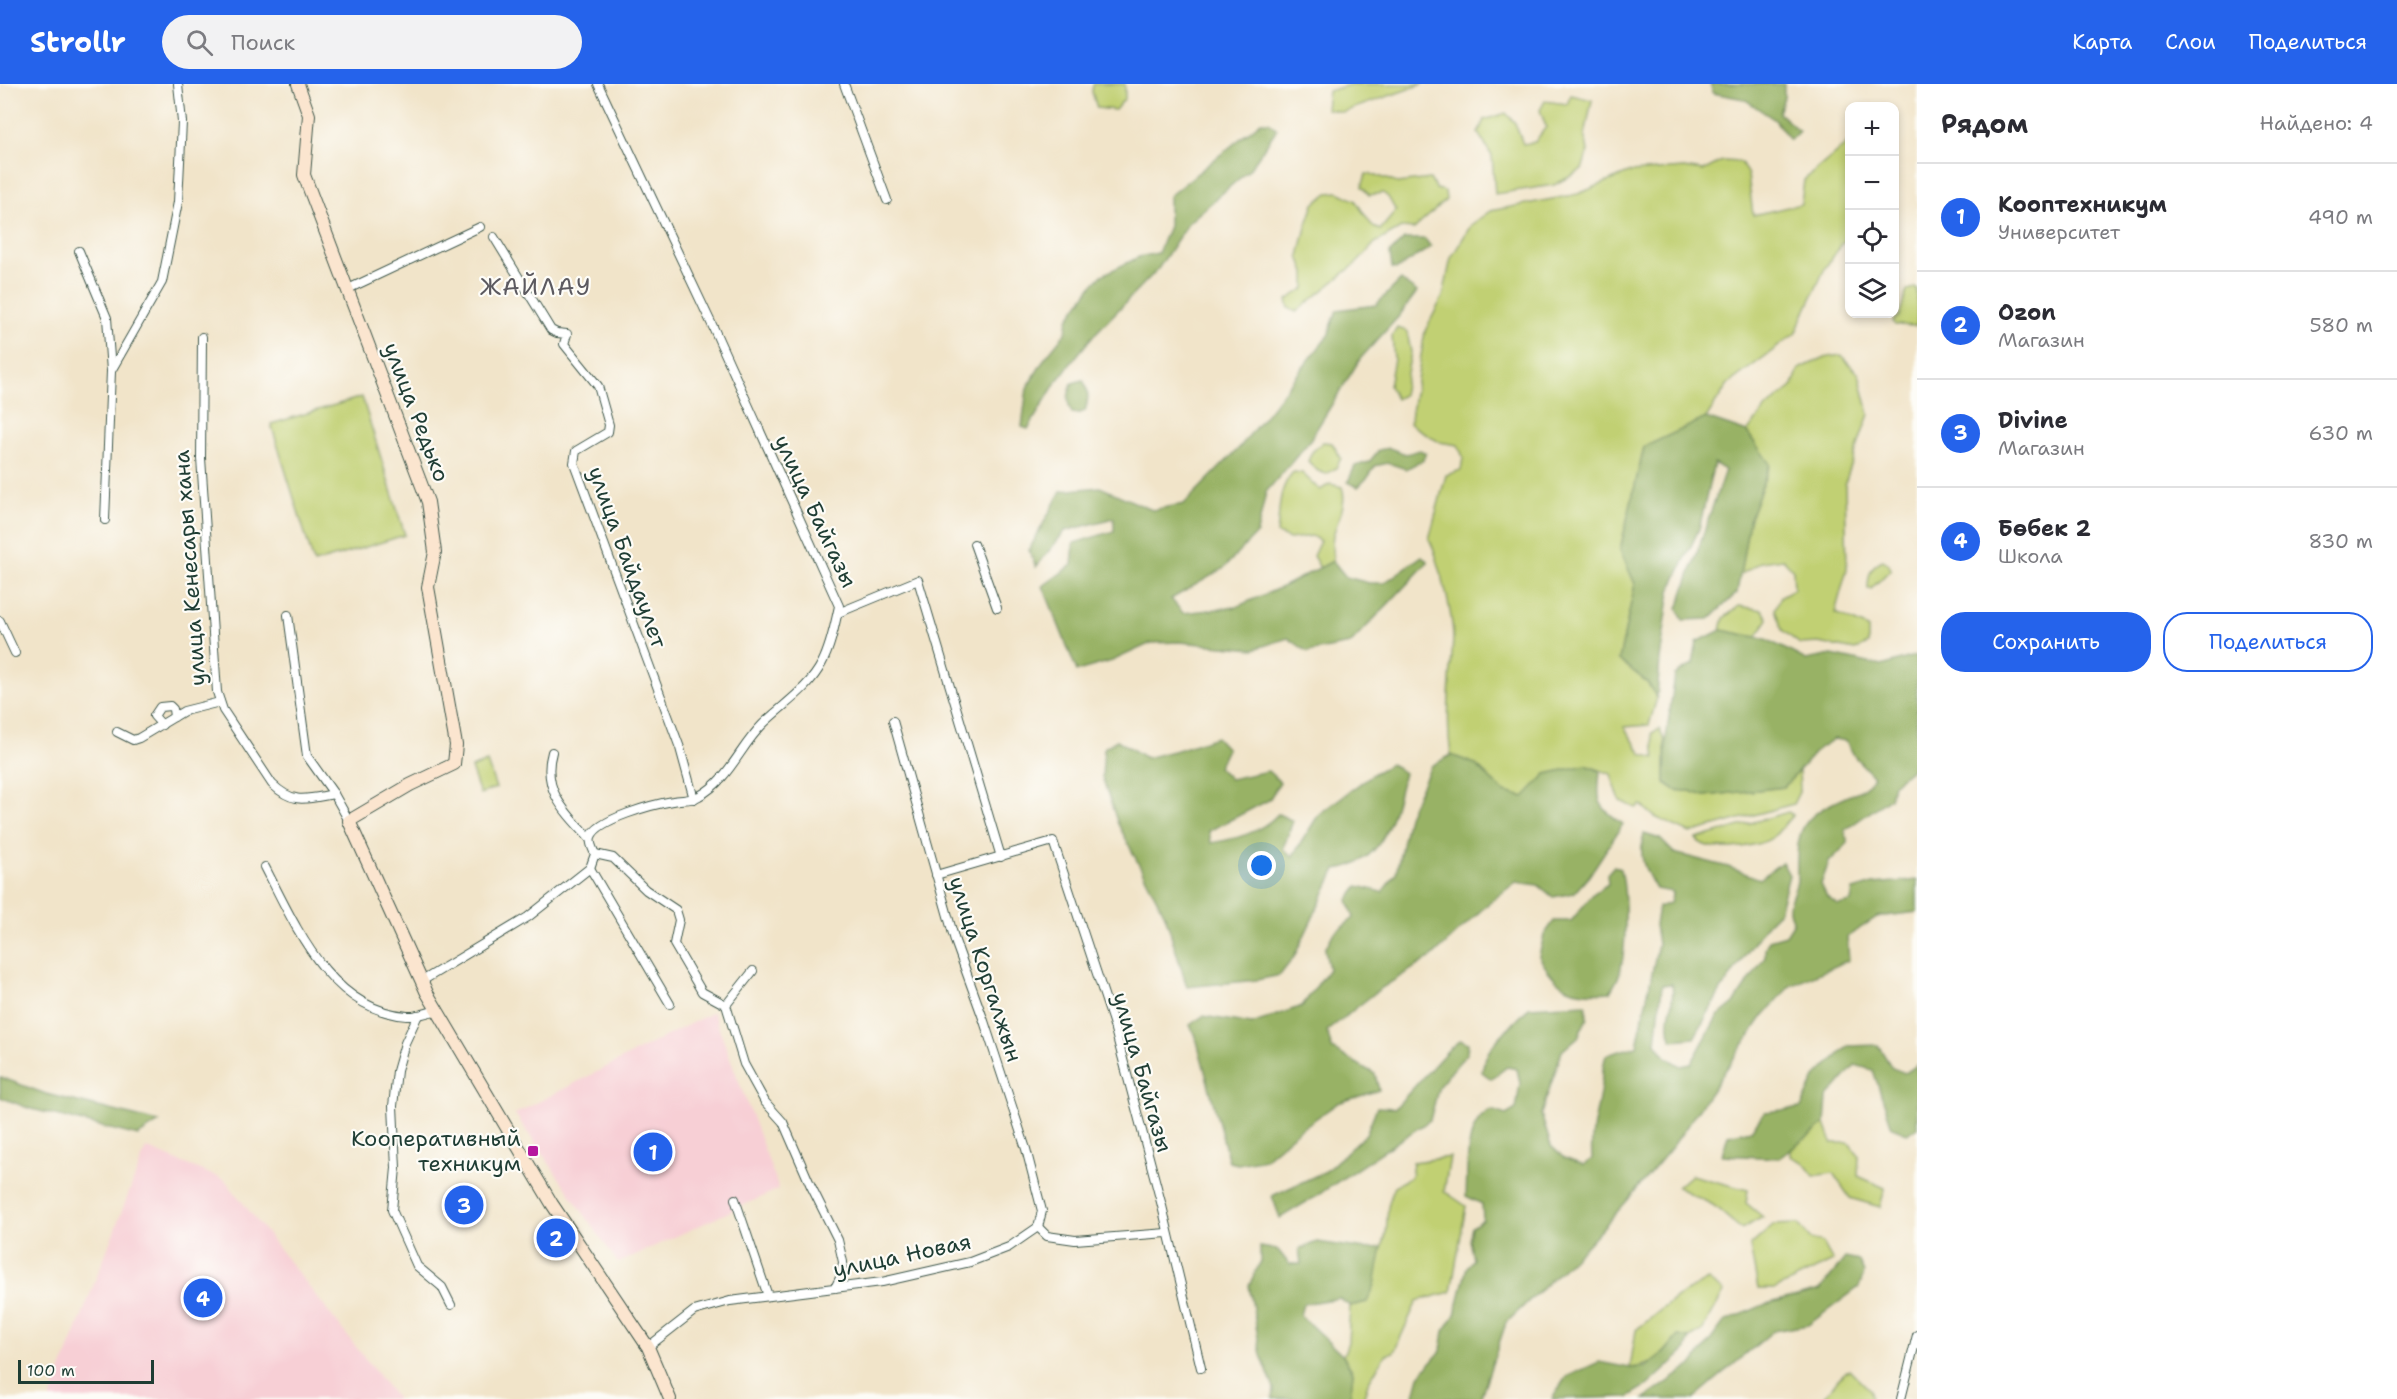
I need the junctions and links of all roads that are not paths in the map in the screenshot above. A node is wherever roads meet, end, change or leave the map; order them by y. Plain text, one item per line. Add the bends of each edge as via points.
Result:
1 (178, 84) edge
2 (298, 84) edge
3 (598, 84) edge
4 (844, 84) edge
5 (887, 200) dead end
6 (480, 227) dead end
7 (494, 237) dead end
8 (80, 251) dead end
9 (348, 289) junction
10 (201, 338) dead end
11 (111, 371) junction
12 (105, 520) dead end
13 (974, 544) dead end
14 (997, 608) dead end
15 (837, 614) junction
16 (288, 615) dead end
17 (0, 621) edge
18 (15, 653) dead end
19 (220, 702) junction
20 (174, 717) junction
21 (893, 721) dead end
22 (162, 725) junction
23 (117, 732) dead end
24 (552, 752) dead end
25 (334, 794) junction
26 (694, 799) junction
27 (349, 821) junction
28 (590, 839) junction
29 (596, 854) junction
30 (1001, 857) junction
31 (266, 867) dead end
32 (590, 868) junction
33 (936, 875) junction
34 (753, 971) dead end
35 (422, 981) junction
36 (670, 1004) dead end
37 (726, 1005) junction
38 (438, 1010) junction
39 (418, 1015) junction
40 (735, 1199) dead end
41 (1038, 1227) junction
42 (1167, 1233) junction
43 (835, 1288) junction
44 (768, 1296) junction
45 (451, 1305) dead end
46 (1917, 1335) edge
47 (648, 1347) junction
48 (1201, 1368) dead end
49 (670, 1399) edge
50 (1901, 1399) edge

1 - 11 street via 182,122 178,202 162,282
2 - 9 street, улица Редько via 309,115 304,175
3 - 15 street, улица Байгазы via 839,606
4 - 5 street
6 - 9 street
7 - 26 street, улица Байдаулет via 550,330 567,334 564,344 598,386 608,432 576,451 574,463 680,748
8 - 11 street via 107,318
9 - 27 street, улица Редько via 428,502 435,552 428,587 456,745 454,764
10 - 19 street, улица Кенесары хана via 201,458
11 - 12 street
13 - 14 street
15 - 26 street via 823,662 814,675 762,725 709,791
15 - 30 street, улица Байгазы via 918,580
16 - 25 street via 308,756
17 - 18 street
19 - 20 street
19 - 25 street, улица Кенесары хана via 272,784 282,793 300,800
20 - 22 street
20 - 22 street via 170,705 160,707 154,716
21 - 33 street, улица Коргалжын
22 - 23 street via 133,740
24 - 28 street via 547,767 554,792 565,813
25 - 27 street
26 - 28 street via 628,813 601,827
27 - 35 street
28 - 29 street
29 - 32 street
29 - 37 street via 613,858 646,890 676,910 679,920 674,944 702,992
30 - 33 street, улица Байгазы
30 - 42 street, улица Байгазы via 1053,841 1113,1023
31 - 39 street via 300,934 324,969 360,1001 380,1011
32 - 35 street via 528,917
32 - 36 street
33 - 41 street, улица Коргалжын via 1026,1149 1042,1211
34 - 37 street
35 - 38 street
37 - 43 street via 744,1064 765,1102 783,1122 838,1240 843,1262 842,1276
38 - 39 street
38 - 47 street via 552,1204
39 - 45 street via 397,1071 392,1210 417,1266 442,1287
40 - 44 street
41 - 42 street via 1047,1236 1075,1240
41 - 43 street, улица Новая via 1009,1247 970,1262
42 - 48 street, улица Байгазы
43 - 44 street, улица Новая
44 - 47 street, улица Новая via 694,1311
46 - 50 street
47 - 49 street

